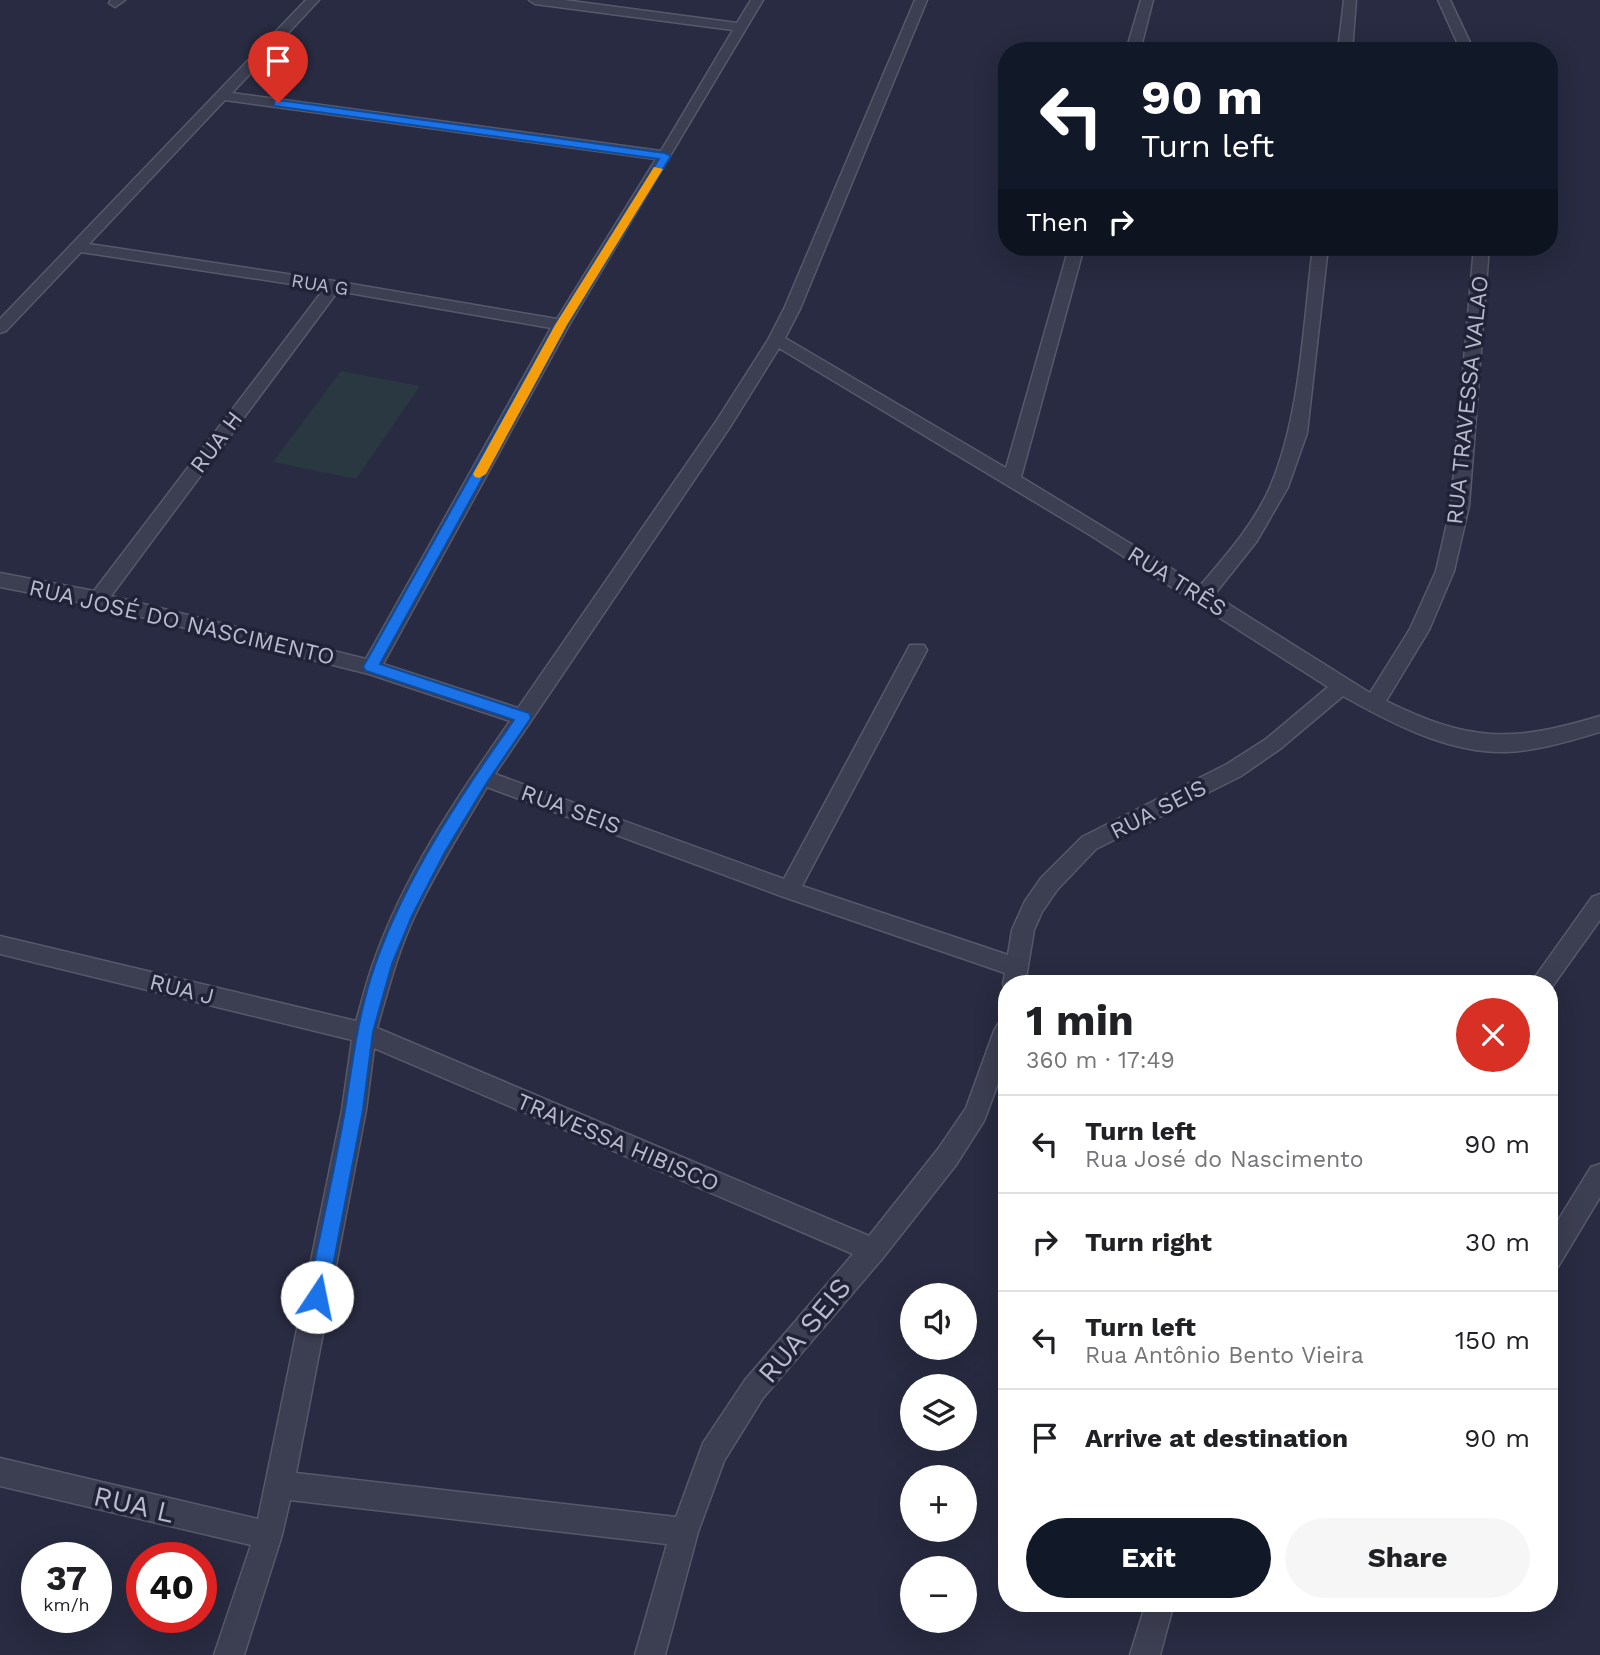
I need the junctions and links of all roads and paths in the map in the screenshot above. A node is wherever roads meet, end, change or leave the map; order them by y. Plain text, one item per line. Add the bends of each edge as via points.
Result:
1 (313, 0) edge
2 (535, 0) edge
3 (757, 0) edge
4 (921, 0) edge
5 (1147, 0) edge
6 (1350, 0) edge
7 (1444, 0) edge
8 (740, 27) junction
9 (1135, 42) edge
10 (1346, 42) edge
11 (1464, 42) edge
12 (223, 96) junction
13 (665, 156) junction
14 (79, 247) junction
15 (1074, 256) edge
16 (1320, 256) edge
17 (1481, 256) edge
18 (334, 286) junction
19 (561, 325) junction
20 (0, 328) edge
21 (776, 340) junction
22 (1012, 479) junction
23 (0, 580) edge
24 (1202, 596) junction
25 (98, 599) junction
26 (917, 650) dead end
27 (371, 667) junction
28 (1343, 685) junction
29 (1374, 703) junction
30 (524, 718) junction
31 (1600, 724) edge
32 (482, 777) junction
33 (789, 890) junction
34 (1600, 903) edge
35 (0, 945) edge
36 (1015, 975) edge
37 (1548, 975) edge
38 (364, 1032) junction
39 (998, 1053) edge
40 (1600, 1175) edge
41 (1558, 1243) edge
42 (873, 1250) junction
43 (0, 1472) edge
44 (280, 1485) junction
45 (684, 1532) junction
46 (268, 1535) junction
47 (1158, 1612) edge
48 (229, 1655) edge
49 (650, 1655) edge
50 (1146, 1655) edge

1 - 12 street
2 - 8 street
3 - 8 street
4 - 21 street
5 - 9 street
6 - 10 street
7 - 11 street
8 - 13 street
12 - 13 street
12 - 14 street
13 - 19 street
14 - 18 street, RUA G
14 - 20 street
15 - 22 street
16 - 24 street via 1298,433 1279,487 1248,541
17 - 29 street, RUA TRAVESSA VALAO via 1460,506 1445,570 1419,630
18 - 19 street, RUA G
18 - 25 street, RUA H
19 - 27 street
21 - 22 street, RUA TRÊS
21 - 30 street
22 - 24 street, RUA TRÊS
23 - 25 street, RUA JOSÉ DO NASCIMENTO
24 - 28 street, RUA TRÊS
25 - 27 street, RUA JOSÉ DO NASCIMENTO
26 - 33 street
27 - 30 street, RUA JOSÉ DO NASCIMENTO
28 - 29 street, RUA TRÊS
28 - 36 street, RUA SEIS via 1234,770 1089,843 1033,907 1023,930
29 - 31 street, RUA TRÊS via 1413,723 1477,743 1544,741
30 - 32 street
32 - 33 street, RUA SEIS
32 - 38 street via 404,915
33 - 36 street, RUA SEIS
34 - 37 street
35 - 38 street, RUA J
38 - 42 street, TRAVESSA HIBISCO
38 - 44 street via 354,1110
39 - 42 street, RUA SEIS via 976,1113
40 - 41 street
42 - 45 street, RUA SEIS via 754,1389 713,1453
43 - 46 street, RUA L
44 - 45 street
44 - 46 street
45 - 49 street, RUA SEIS
46 - 48 street
47 - 50 street

